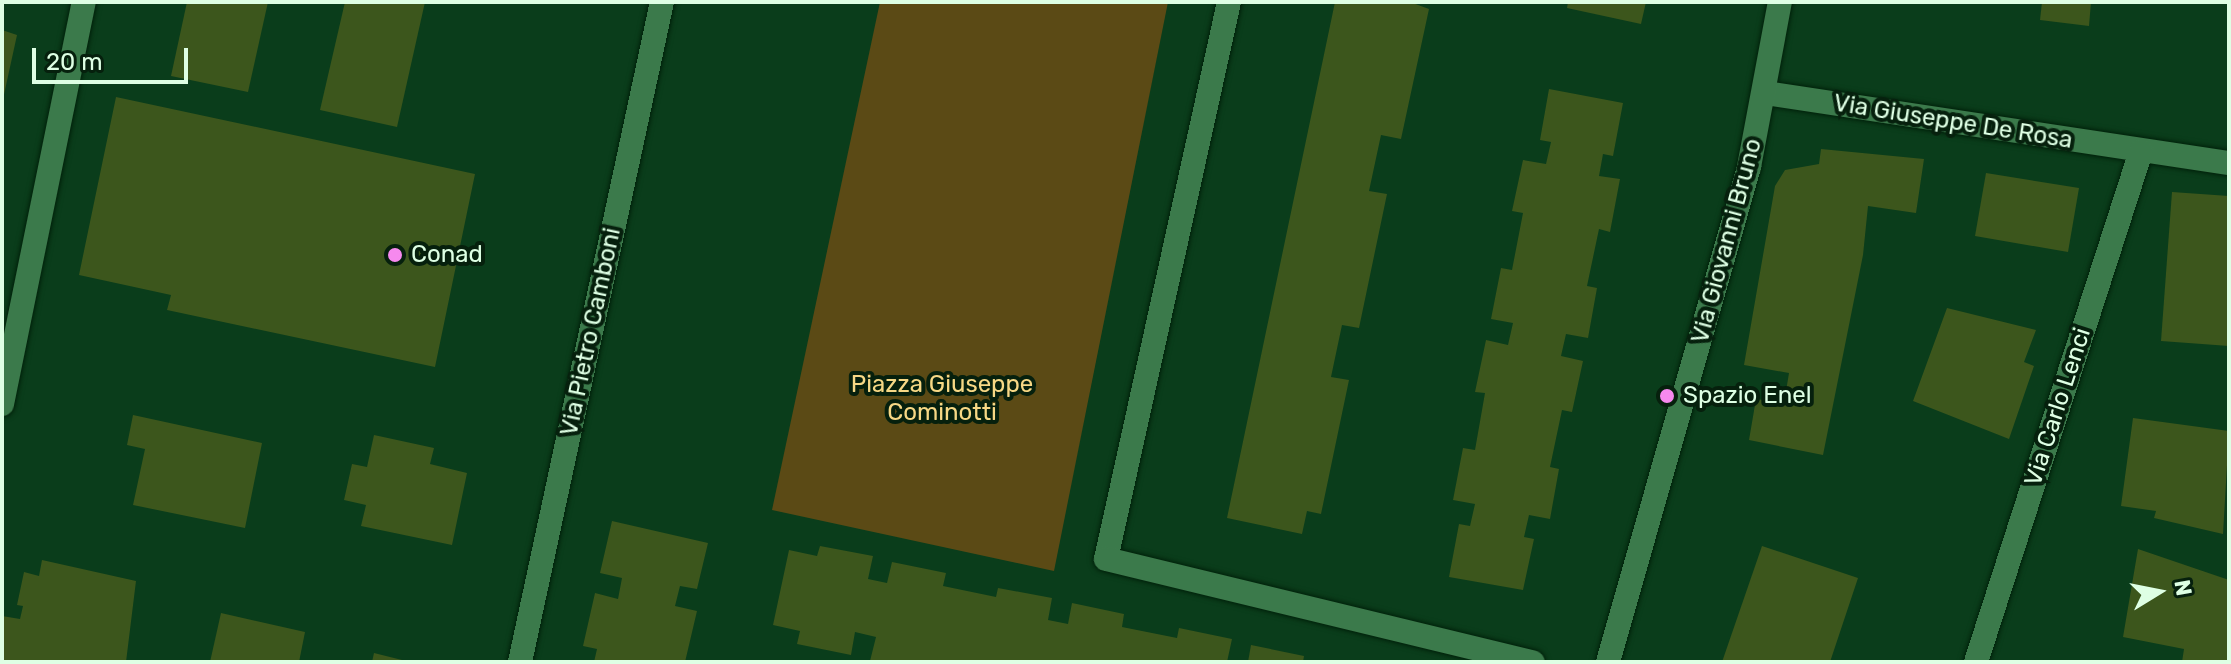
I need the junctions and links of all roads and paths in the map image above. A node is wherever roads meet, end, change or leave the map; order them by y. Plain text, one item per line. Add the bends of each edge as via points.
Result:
1 (84, 2) edge
2 (662, 2) edge
3 (1229, 2) edge
4 (1780, 2) edge
5 (1765, 93) junction
6 (2141, 151) junction
7 (2229, 163) edge
8 (2, 404) edge
9 (520, 662) edge
10 (1533, 662) edge
11 (1608, 662) edge
12 (1976, 662) edge

1 - 8 street
2 - 9 street, Via Pietro Camboni
3 - 10 street via 1106,559
4 - 5 street, Via Giovanni Bruno
5 - 6 street, Via Giuseppe De Rosa
5 - 11 street, Via Giovanni Bruno via 1749,167
6 - 7 street
6 - 12 street, Via Carlo Lenci

